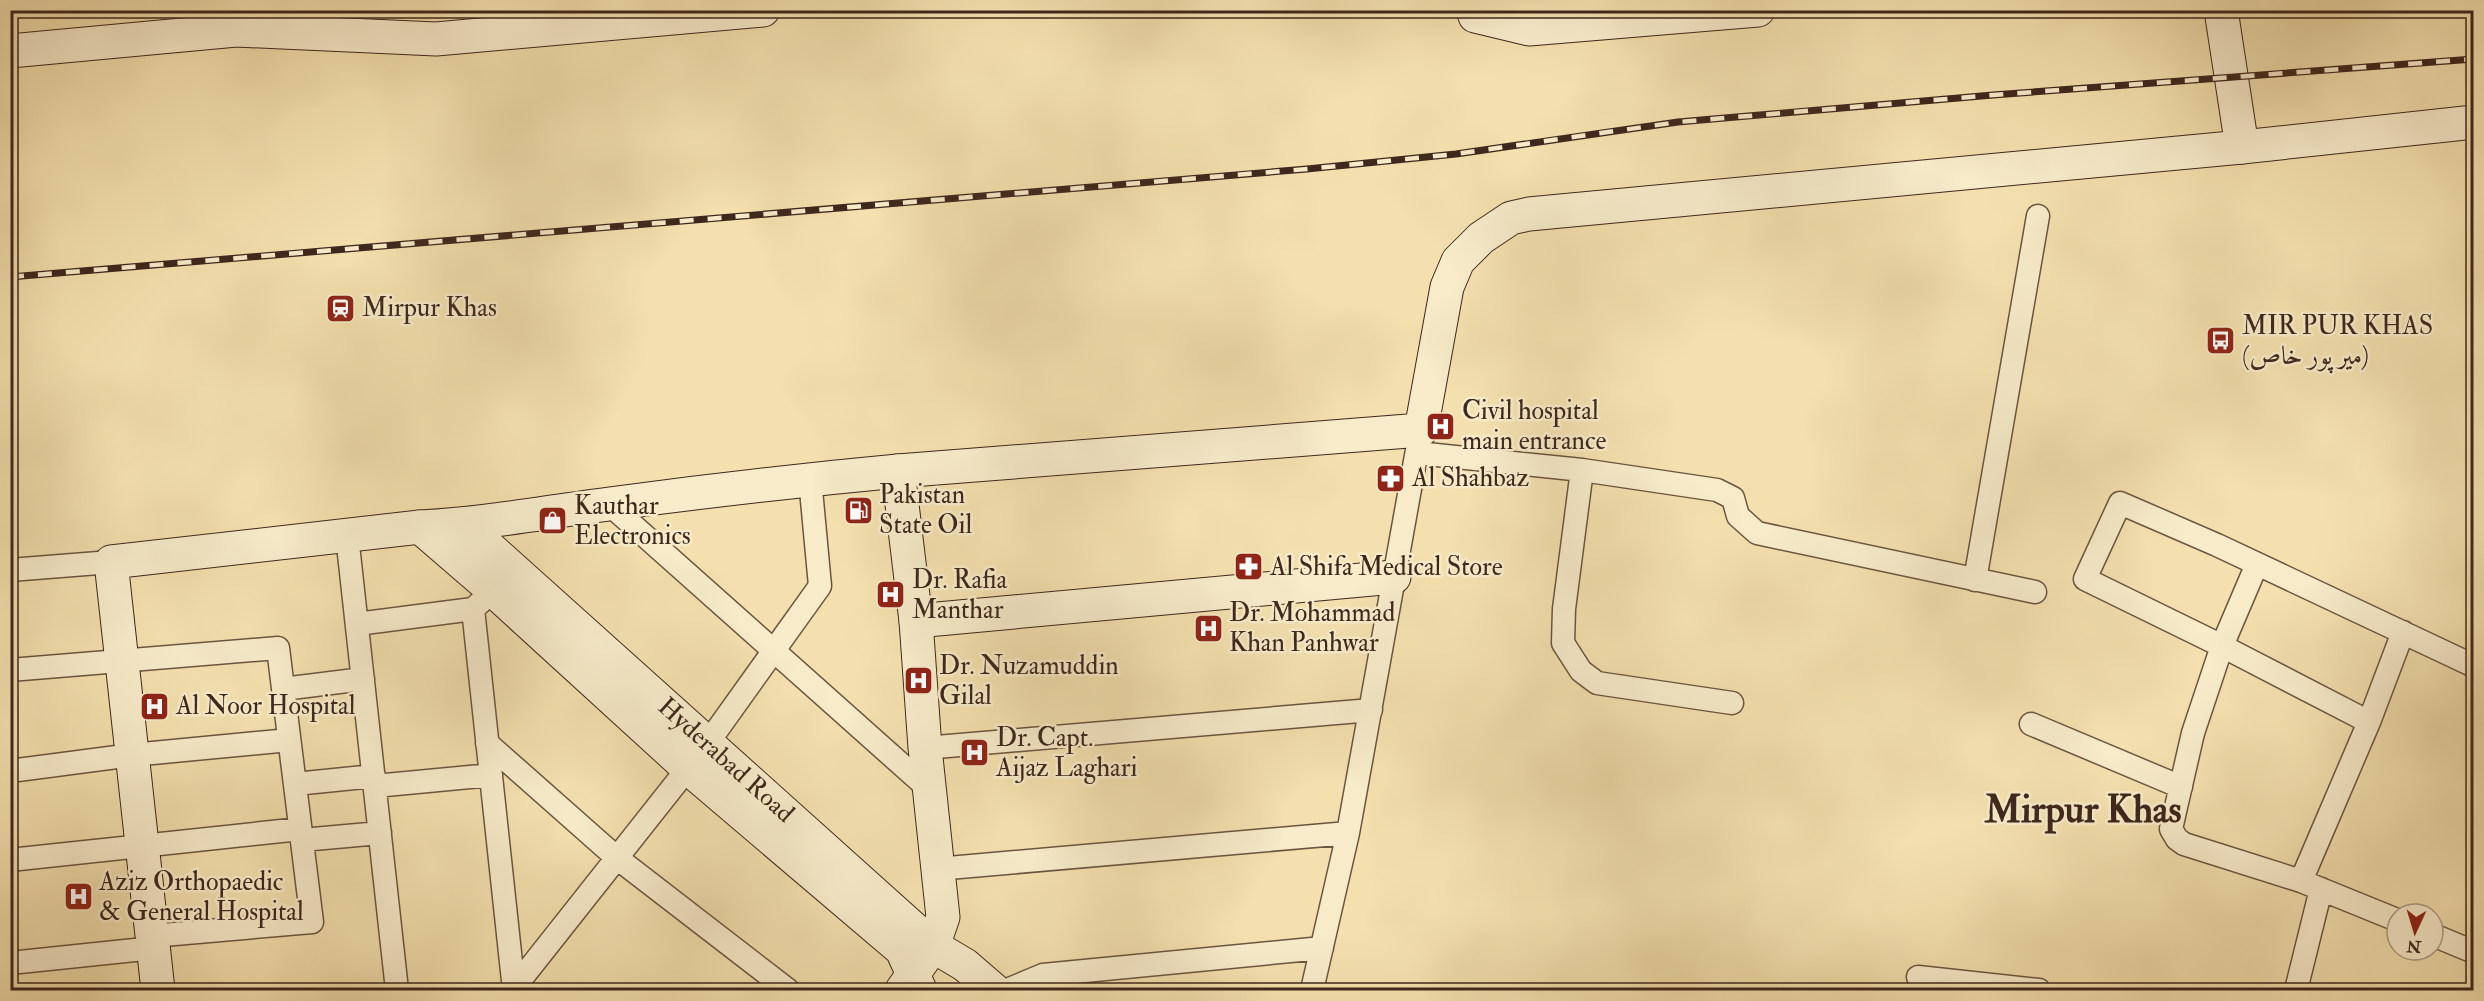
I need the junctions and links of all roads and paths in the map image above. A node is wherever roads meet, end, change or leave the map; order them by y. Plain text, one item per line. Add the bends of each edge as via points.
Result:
1 (1473, 10) edge
2 (2221, 10) edge
3 (761, 11) edge
4 (1749, 11) edge
5 (670, 15) edge
6 (612, 17) edge
7 (1527, 20) edge
8 (532, 21) edge
9 (10, 51) edge
10 (2474, 123) edge
11 (2242, 147) junction
12 (2038, 216) dead end
13 (1419, 441) junction
14 (1582, 470) junction
15 (898, 471) junction
16 (810, 479) junction
17 (609, 504) junction
18 (464, 525) junction
19 (420, 527) junction
20 (347, 536) junction
21 (111, 562) junction
22 (2257, 564) junction
23 (10, 570) edge
24 (1394, 577) junction
25 (1975, 580) junction
26 (2035, 592) dead end
27 (483, 600) junction
28 (916, 621) junction
29 (357, 624) junction
30 (2403, 632) junction
31 (2222, 646) junction
32 (773, 652) junction
33 (122, 662) junction
34 (2474, 666) edge
35 (10, 670) edge
36 (363, 679) junction
37 (283, 689) junction
38 (1732, 703) dead end
39 (1371, 710) junction
40 (2369, 722) junction
41 (2031, 724) dead end
42 (289, 740) junction
43 (487, 743) junction
44 (925, 748) junction
45 (132, 755) junction
46 (697, 756) junction
47 (10, 771) edge
48 (491, 775) junction
49 (374, 781) junction
50 (295, 783) junction
51 (2181, 787) junction
52 (930, 790) junction
53 (380, 833) junction
54 (1348, 833) junction
55 (301, 834) junction
56 (142, 846) junction
57 (617, 858) junction
58 (10, 860) edge
59 (937, 869) junction
60 (2311, 885) junction
61 (2385, 915) edge
62 (2445, 940) edge
63 (153, 942) junction
64 (933, 946) junction
65 (1322, 948) junction
66 (2474, 952) edge
67 (10, 963) edge
68 (1054, 974) junction
69 (1918, 977) dead end
70 (976, 984) edge
71 (912, 985) edge
72 (514, 989) edge
73 (158, 990) edge
74 (397, 990) edge
75 (788, 990) edge
76 (1007, 990) edge
77 (1076, 990) edge
78 (1312, 990) edge
79 (2039, 990) edge
80 (2296, 990) edge

1 - 7 main road via 1475,16
2 - 11 main road
3 - 5 main road
4 - 7 main road
5 - 6 main road
6 - 8 main road
8 - 9 main road via 436,39 236,30
10 - 11 main road
11 - 13 main road via 1511,218 1481,238 1458,261 1447,287
12 - 25 street
13 - 14 street
13 - 15 main road
13 - 24 street
14 - 25 street via 1718,490 1733,498 1738,516 1757,533
14 - 38 street via 1564,609 1563,643 1571,658 1597,683
15 - 16 main road
15 - 28 main road
16 - 17 main road
16 - 32 street via 820,586
17 - 18 main road
17 - 32 street
18 - 19 main road
18 - 46 main road, Hyderabad Road
19 - 20 main road
19 - 27 main road, Hyderabad Road
20 - 21 main road
20 - 29 street
21 - 23 street
21 - 33 main road
22 - 30 street
22 - 31 street
22 - 31 street via 2120,503 2085,579
24 - 28 main road
24 - 39 street
25 - 26 street
27 - 29 street
27 - 43 street
27 - 46 main road, Hyderabad Road
28 - 44 main road
29 - 36 street
30 - 34 street
30 - 40 street
31 - 40 street
31 - 51 street via 2193,733
32 - 46 street
32 - 52 street
33 - 35 street
33 - 37 street via 278,648
33 - 45 main road
36 - 37 street
36 - 49 street
37 - 42 street
39 - 44 street
39 - 54 street
40 - 60 street
41 - 51 street
42 - 45 street
42 - 50 street
43 - 48 street
43 - 57 street
44 - 52 main road
45 - 47 street
45 - 56 main road
46 - 57 street
46 - 64 main road, Hyderabad Road
46 - 71 main road, Hyderabad Road via 902,950
48 - 49 street
48 - 72 street
49 - 50 street
49 - 53 street
50 - 55 street
51 - 60 street via 2171,829 2184,844
52 - 59 main road
53 - 55 street
53 - 74 street
54 - 59 street
54 - 65 street
55 - 56 street
55 - 63 street via 312,922
56 - 58 street
56 - 63 main road
57 - 72 street
57 - 75 street
59 - 64 main road via 943,916
60 - 61 street
60 - 80 street
62 - 66 street
63 - 67 street
63 - 73 main road
64 - 70 main road, Hyderabad Road via 964,965
64 - 71 main road
65 - 68 street
65 - 78 street
68 - 76 street
68 - 77 street
69 - 79 street

